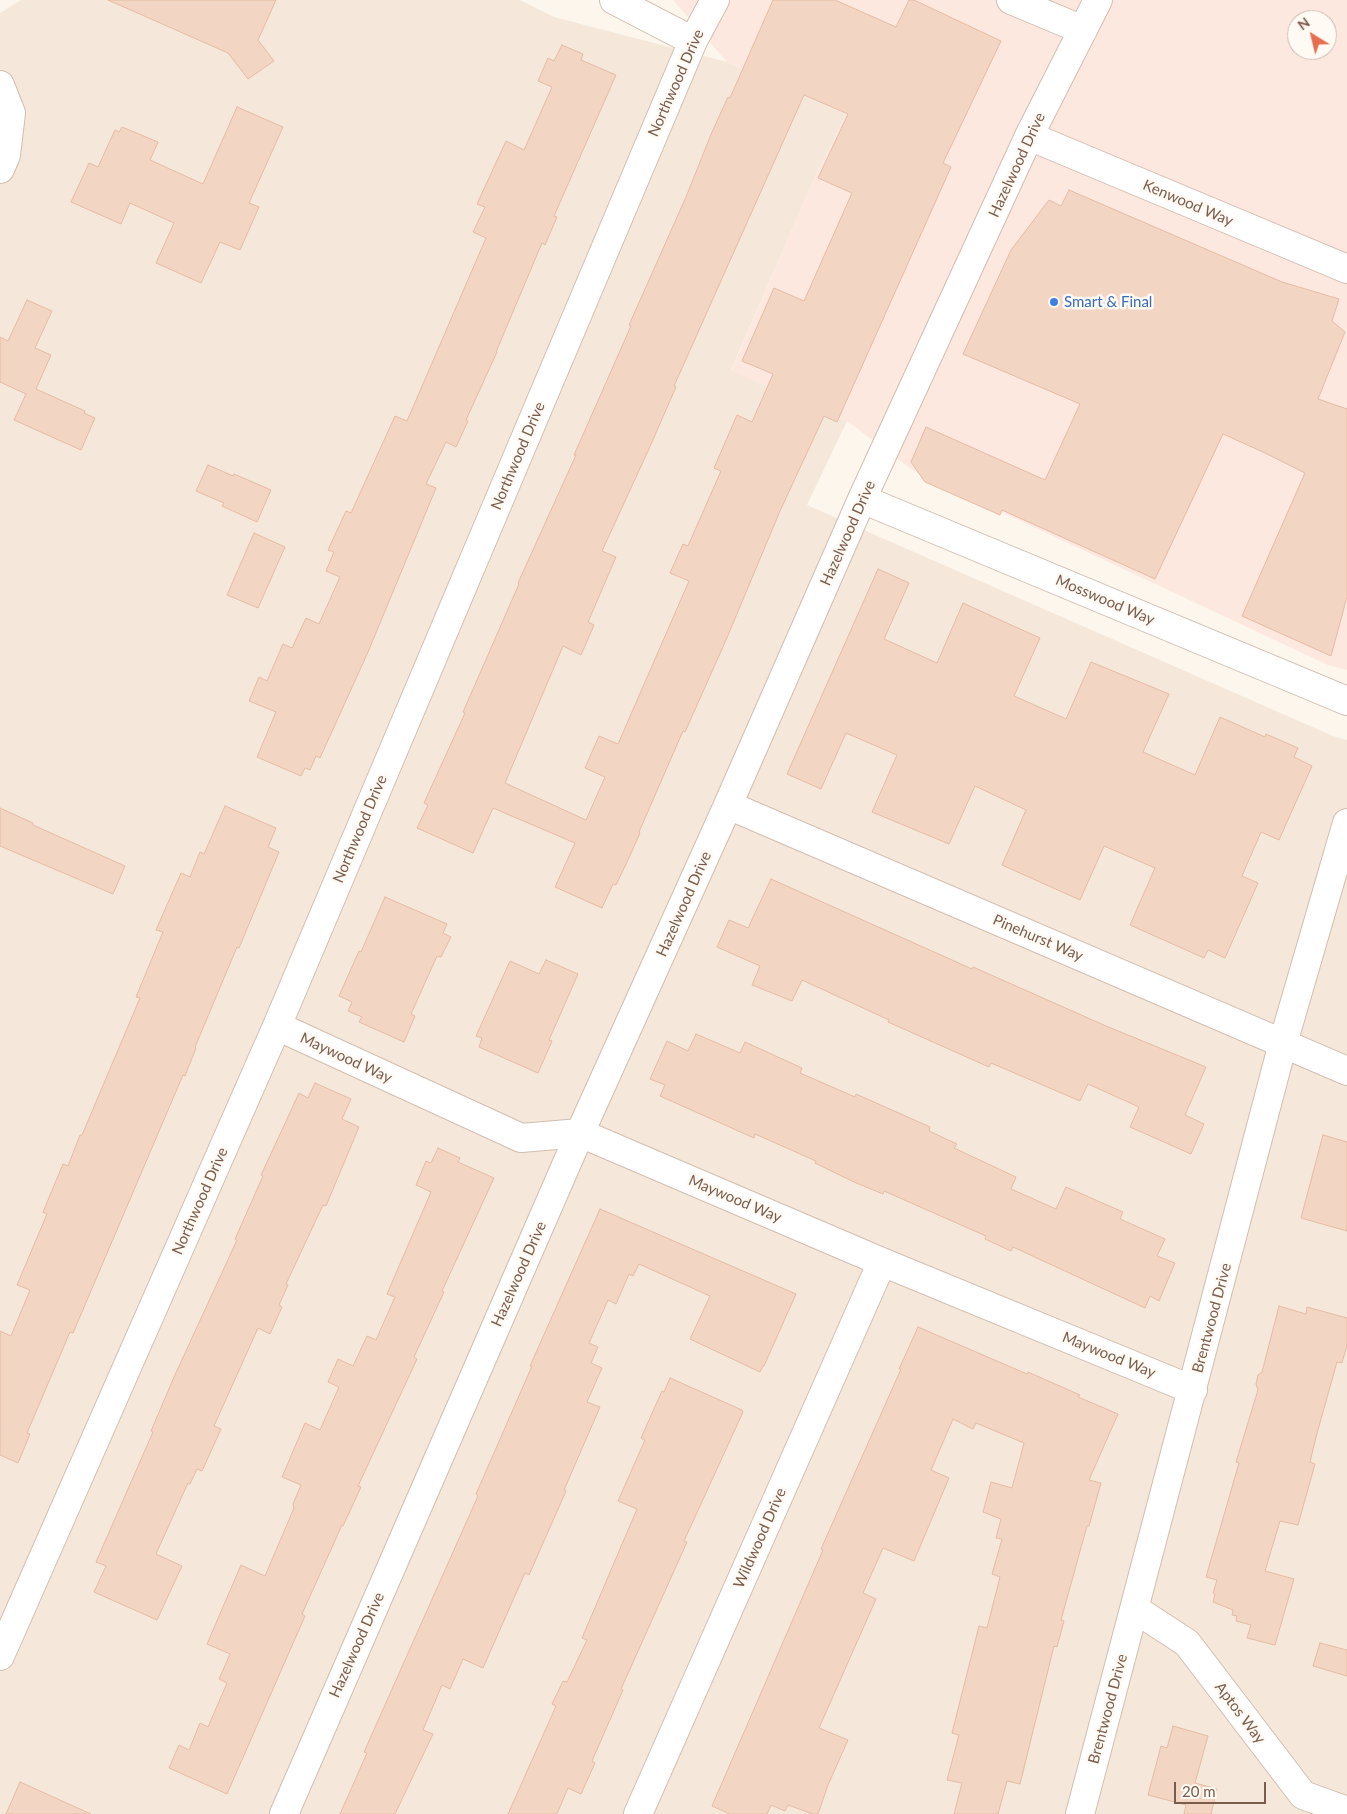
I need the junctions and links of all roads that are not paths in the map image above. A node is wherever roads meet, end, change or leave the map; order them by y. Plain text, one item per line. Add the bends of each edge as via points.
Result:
1 (614, 0) edge
2 (715, 0) edge
3 (1011, 0) edge
4 (1098, 0) edge
5 (1083, 30) junction
6 (693, 41) junction
7 (0, 85) edge
8 (1029, 136) junction
9 (0, 169) edge
10 (1347, 269) edge
11 (862, 499) junction
12 (1347, 701) edge
13 (728, 805) junction
14 (1347, 823) edge
15 (277, 1026) junction
16 (1283, 1044) junction
17 (1347, 1071) edge
18 (580, 1133) junction
19 (882, 1262) junction
20 (1193, 1390) junction
21 (1135, 1608) junction
22 (0, 1656) edge
23 (1347, 1811) edge
24 (284, 1814) edge
25 (638, 1814) edge
26 (1080, 1814) edge

1 - 6 street
2 - 6 street, Northwood Drive
3 - 5 street
4 - 5 street, Hazelwood Drive
5 - 8 street, Hazelwood Drive
6 - 15 street, Northwood Drive
7 - 9 street via 11,112 6,155
8 - 10 street, Kenwood Way
8 - 11 street, Hazelwood Drive
11 - 12 street, Mosswood Way
11 - 13 street, Hazelwood Drive
13 - 16 street, Pinehurst Way
13 - 18 street, Hazelwood Drive
14 - 16 street, Brentwood Drive
15 - 18 street, Maywood Way via 521,1138
15 - 22 street, Northwood Drive
16 - 17 street, Pinehurst Way
16 - 20 street, Brentwood Drive
18 - 19 street, Maywood Way
18 - 24 street, Hazelwood Drive
19 - 20 street, Maywood Way
19 - 25 street, Wildwood Drive
20 - 21 street, Brentwood Drive
21 - 23 street, Aptos Way via 1187,1643 1302,1795
21 - 26 street, Brentwood Drive

